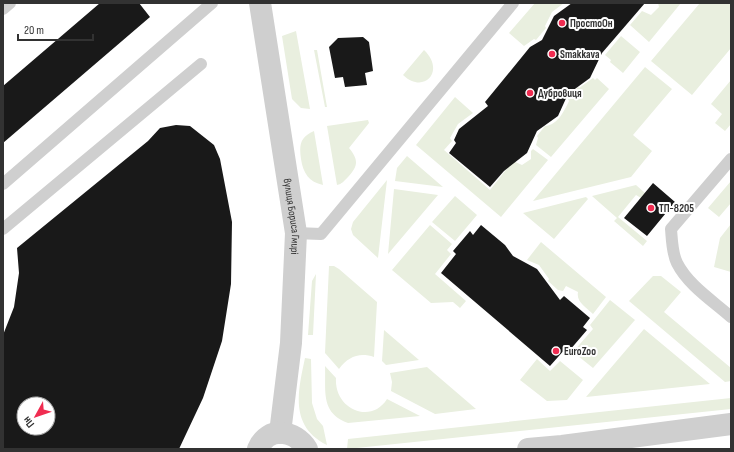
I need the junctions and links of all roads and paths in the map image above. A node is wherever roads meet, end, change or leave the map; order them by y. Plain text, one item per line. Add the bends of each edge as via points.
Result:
1 (10, 3) edge
2 (212, 3) edge
3 (260, 3) edge
4 (513, 3) edge
5 (3, 9) edge
6 (201, 64) dead end
7 (731, 159) edge
8 (3, 184) edge
9 (3, 229) edge
10 (296, 233) junction
11 (731, 317) edge
12 (731, 424) edge
13 (280, 433) junction
14 (563, 448) edge
15 (258, 449) edge
16 (307, 449) edge
17 (528, 449) edge

1 - 5 lane
2 - 8 lane
3 - 10 street, вулиця Бориса Гмирі
4 - 10 lane via 321,234
6 - 9 lane
7 - 11 lane via 672,229 672,246 676,262 690,281
10 - 13 street, вулиця Бориса Гмирі via 291,343
12 - 14 street
13 - 15 street via 272,434 265,439
13 - 16 street via 296,436
14 - 17 street

